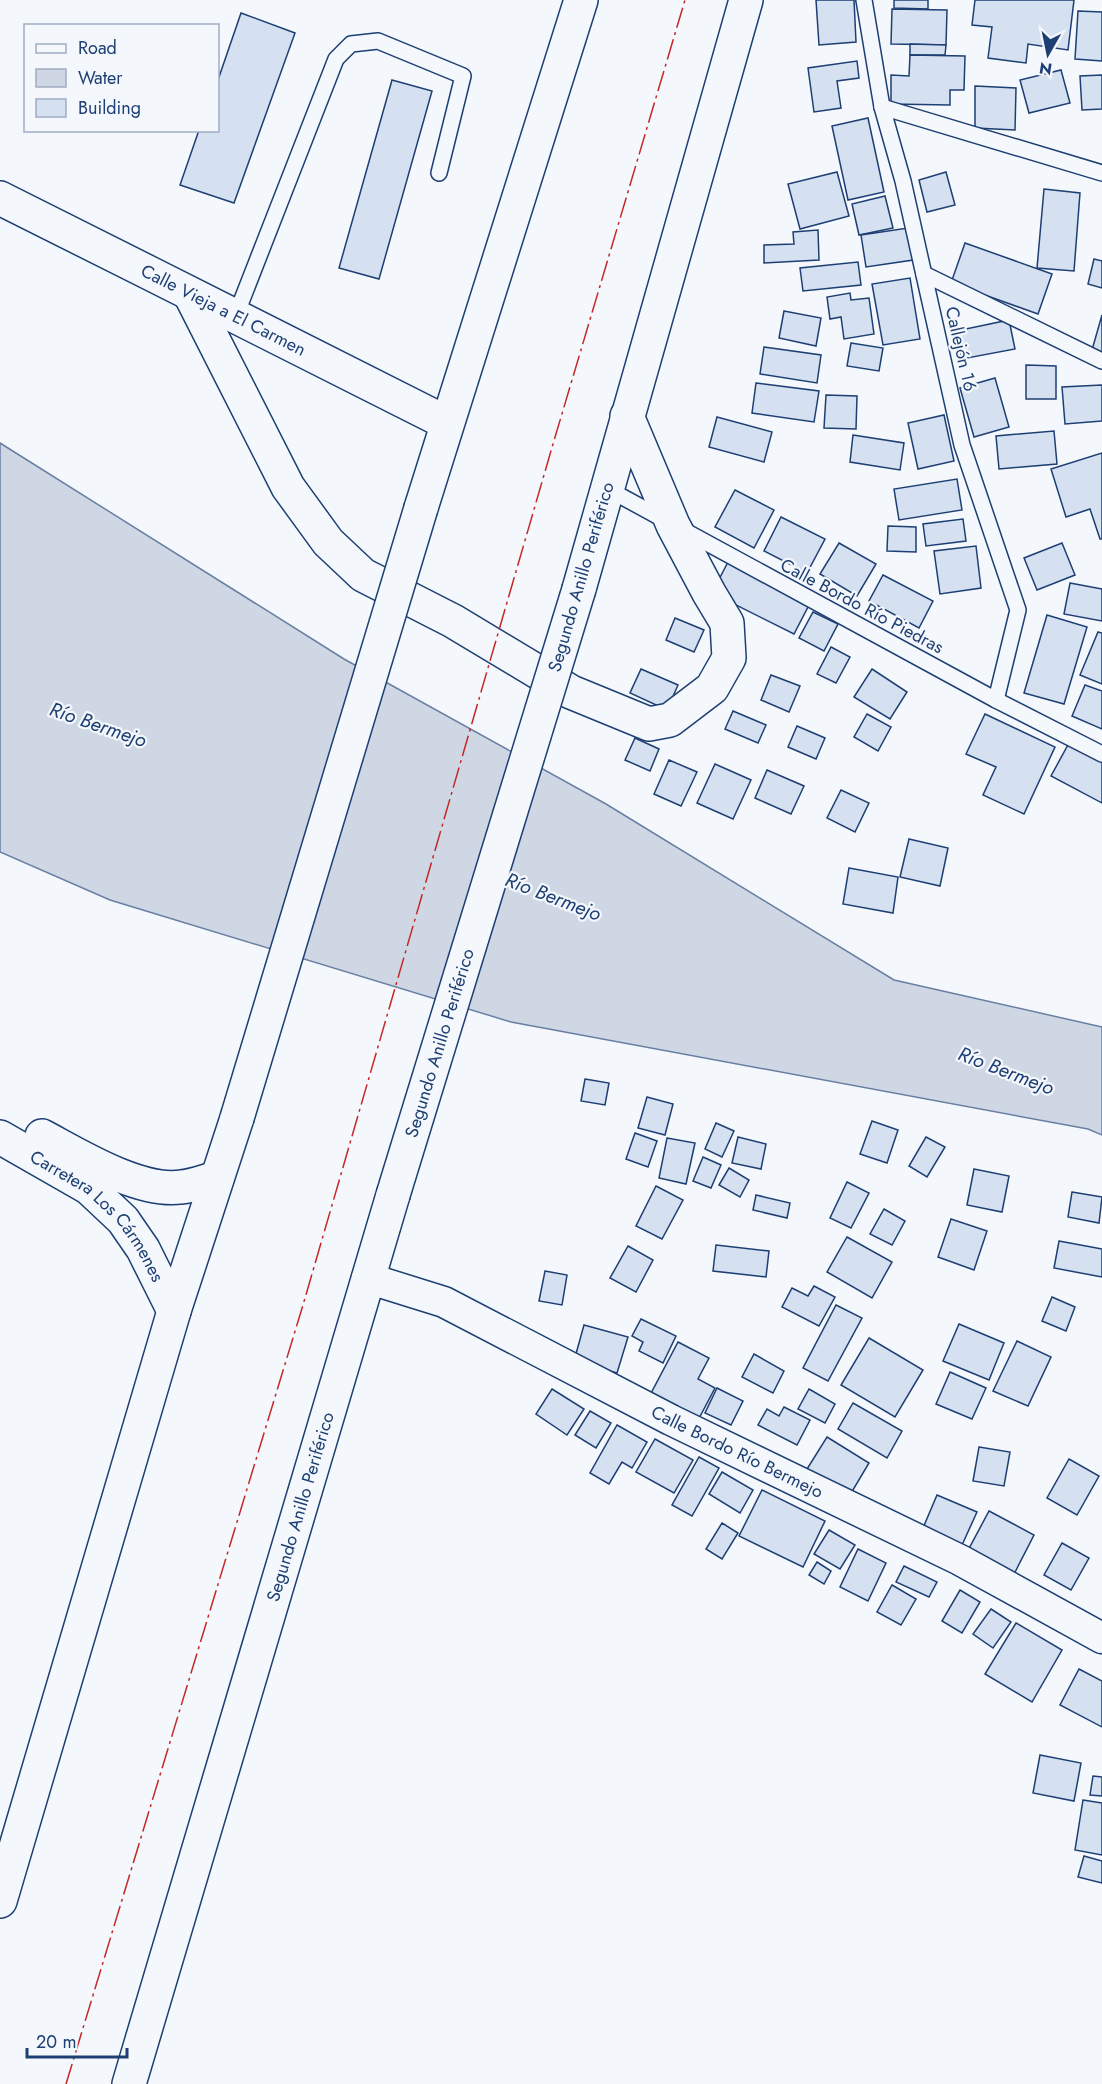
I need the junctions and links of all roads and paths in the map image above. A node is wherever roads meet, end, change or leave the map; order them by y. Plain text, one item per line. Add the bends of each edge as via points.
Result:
1 (581, 0) edge
2 (746, 0) edge
3 (864, 0) edge
4 (882, 107) junction
5 (439, 173) dead end
6 (1102, 174) edge
7 (0, 198) edge
8 (924, 274) junction
9 (190, 294) junction
10 (236, 315) junction
11 (1102, 361) edge
12 (627, 416) junction
13 (447, 423) junction
14 (606, 488) junction
15 (673, 525) junction
16 (996, 700) junction
17 (1102, 754) edge
18 (0, 1115) edge
19 (0, 1137) edge
20 (217, 1178) junction
21 (367, 1278) junction
22 (174, 1311) junction
23 (1102, 1638) edge
24 (0, 1901) edge
25 (129, 2084) edge

1 - 13 main road
2 - 12 main road, Segundo Anillo Periférico
3 - 4 lane, Callejón 16
4 - 6 lane
4 - 8 lane, Callejón 16
5 - 10 lane via 463,76 378,41 351,44 336,59
7 - 9 main road, Calle Vieja a El Carmen
8 - 11 lane
8 - 16 lane, Callejón 16 via 962,445 1018,610
9 - 10 main road, Calle Vieja a El Carmen
9 - 15 main road via 288,487 328,542 363,575 453,621 571,692 649,724 670,720 712,688 729,658 727,623
10 - 13 main road, Calle Vieja a El Carmen
12 - 14 main road, Segundo Anillo Periférico
12 - 15 main road
13 - 20 main road, bridge
14 - 15 lane, Calle Bordo Río Piedras
14 - 21 main road, Segundo Anillo Periférico, bridge via 579,589
15 - 16 lane, Calle Bordo Río Piedras
16 - 17 lane, Calle Bordo Río Piedras
18 - 20 main road, Carretera Los Cármenes via 143,1185 179,1188
19 - 22 main road, Carretera Los Cármenes via 89,1188 123,1220 143,1249
20 - 22 main road
21 - 23 street, Calle Bordo Río Bermejo via 444,1302 671,1420 960,1560
21 - 25 main road, Segundo Anillo Periférico
22 - 24 main road

